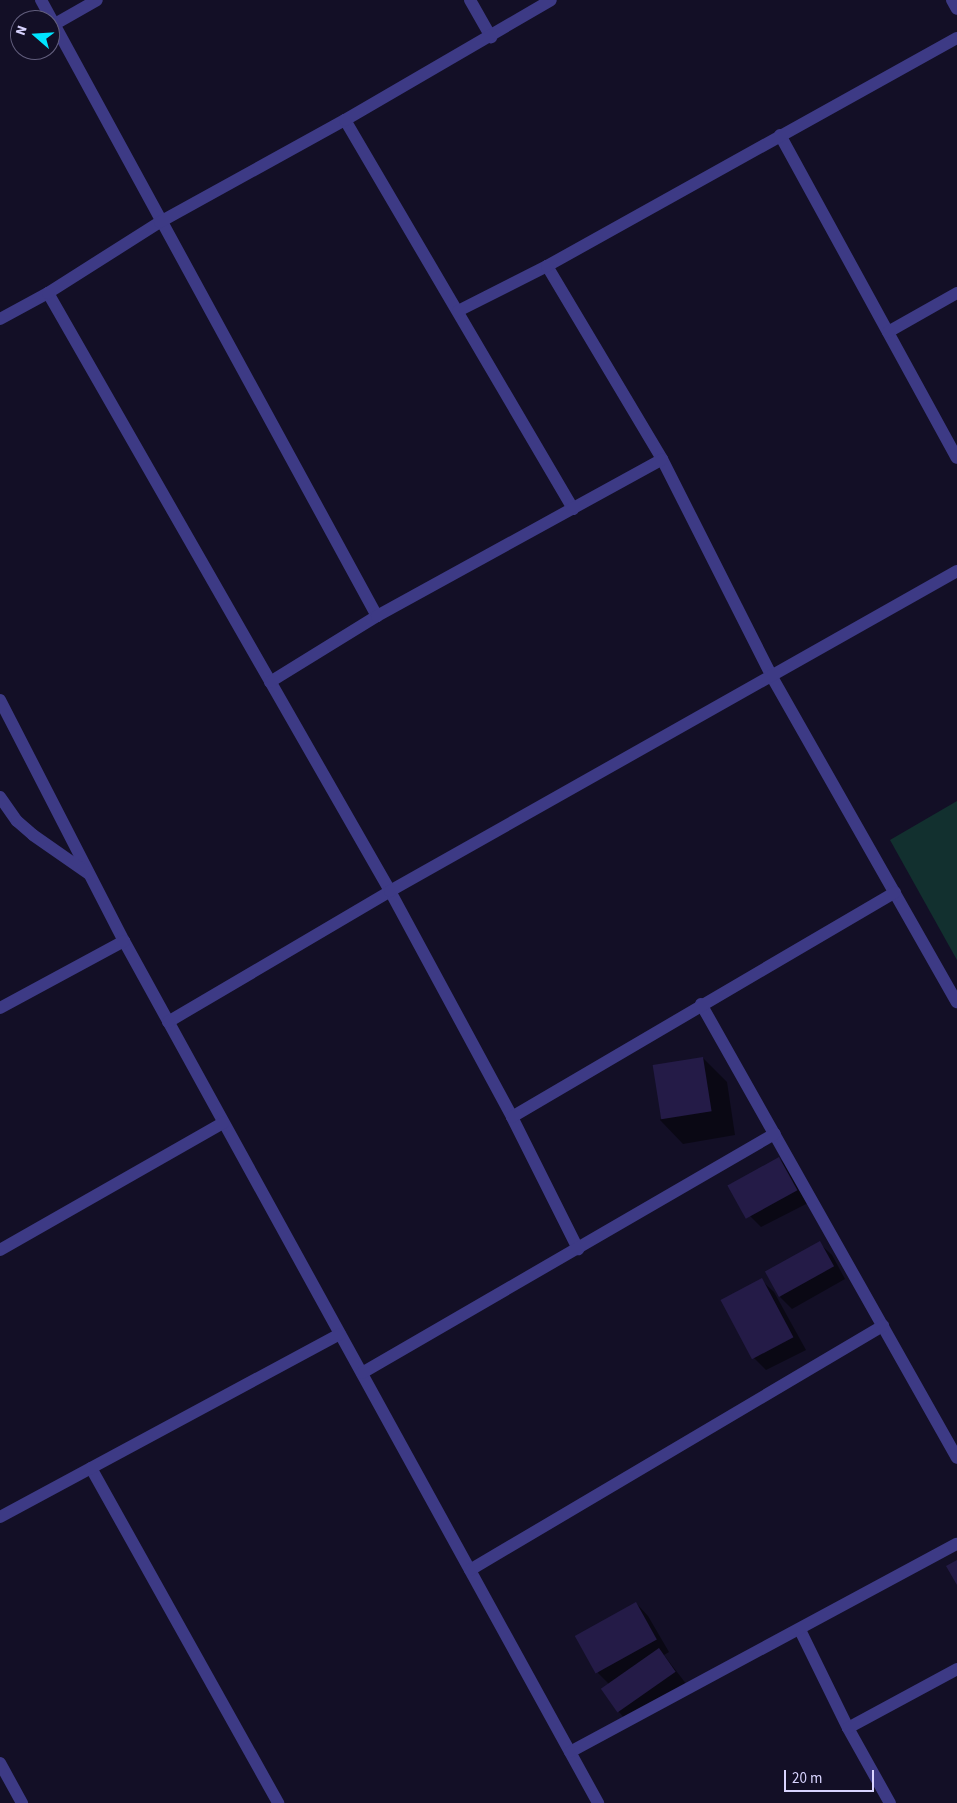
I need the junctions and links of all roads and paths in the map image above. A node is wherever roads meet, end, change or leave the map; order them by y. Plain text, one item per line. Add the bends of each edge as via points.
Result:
1 (97, 0) edge
2 (470, 0) edge
3 (551, 0) edge
4 (952, 0) edge
5 (957, 9) edge
6 (60, 21) edge
7 (60, 33) edge
8 (491, 37) junction
9 (957, 38) edge
10 (345, 120) junction
11 (780, 135) junction
12 (160, 222) junction
13 (547, 266) junction
14 (48, 293) junction
15 (957, 293) edge
16 (458, 312) junction
17 (0, 319) edge
18 (888, 332) junction
19 (957, 458) edge
20 (662, 459) junction
21 (573, 509) junction
22 (957, 571) edge
23 (377, 616) junction
24 (772, 677) junction
25 (270, 682) junction
26 (0, 700) edge
27 (0, 797) edge
28 (91, 875) junction
29 (390, 891) junction
30 (894, 892) junction
31 (124, 941) junction
32 (957, 1002) edge
33 (702, 1004) junction
34 (0, 1008) edge
35 (168, 1022) junction
36 (512, 1117) junction
37 (224, 1123) junction
38 (775, 1134) junction
39 (578, 1249) junction
40 (0, 1250) edge
41 (883, 1326) junction
42 (340, 1334) junction
43 (362, 1373) junction
44 (957, 1458) edge
45 (91, 1468) junction
46 (0, 1516) edge
47 (957, 1544) edge
48 (470, 1570) junction
49 (800, 1630) junction
50 (957, 1669) edge
51 (848, 1728) junction
52 (570, 1752) junction
53 (0, 1762) edge
54 (22, 1803) edge
55 (278, 1803) edge
56 (598, 1803) edge
57 (890, 1803) edge

1 - 6 street
2 - 8 street
3 - 8 street
4 - 5 street
7 - 12 street
8 - 10 street
9 - 11 street
10 - 12 street
10 - 16 street
11 - 13 street
11 - 18 street
12 - 14 street
12 - 23 street
13 - 16 street
13 - 20 street
14 - 17 street
14 - 25 street
15 - 18 street
16 - 21 street
18 - 19 street
20 - 21 street
20 - 24 street
21 - 23 street
22 - 24 street
23 - 25 street
24 - 29 street
24 - 30 street
25 - 29 street
26 - 28 street
27 - 28 street via 17,821 33,836
28 - 31 street
29 - 35 street
29 - 36 street
30 - 32 street
30 - 33 street
31 - 34 street
31 - 35 street
33 - 36 street
33 - 38 street
35 - 37 street
36 - 39 street
37 - 40 street
37 - 42 street
38 - 39 street
38 - 41 street
39 - 43 street
41 - 44 street
41 - 48 street
42 - 43 street
42 - 45 street
43 - 48 street
45 - 46 street
45 - 55 street
47 - 49 street
48 - 52 street
49 - 51 street
49 - 52 street
50 - 51 street
51 - 57 street
52 - 56 street
53 - 54 street

